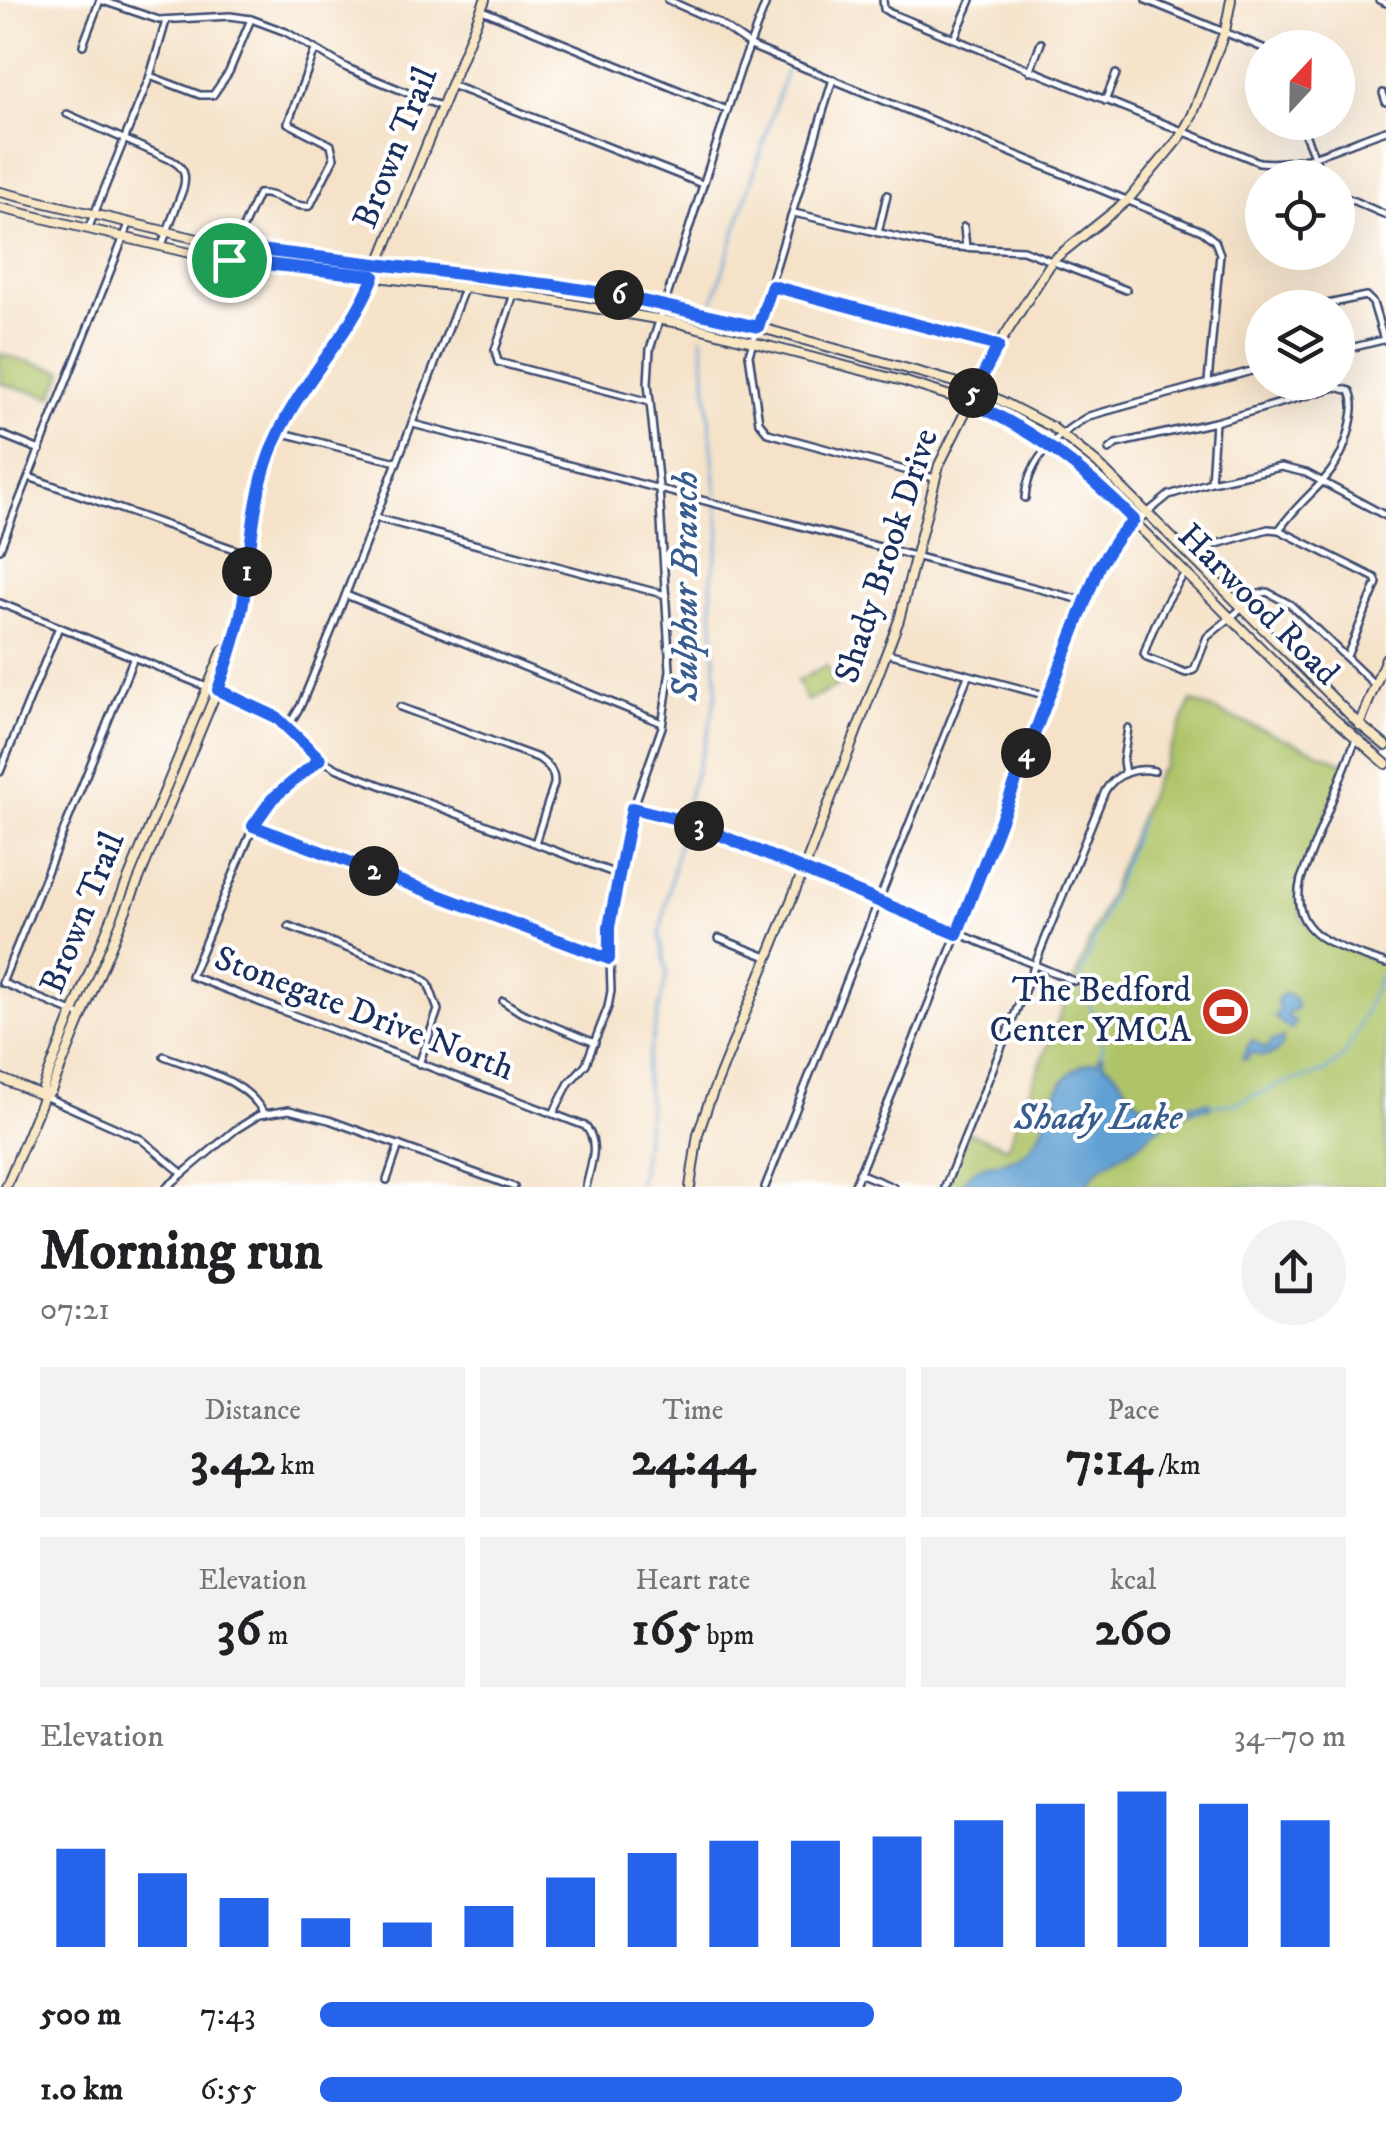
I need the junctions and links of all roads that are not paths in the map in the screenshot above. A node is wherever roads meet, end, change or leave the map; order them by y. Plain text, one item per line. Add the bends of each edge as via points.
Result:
1 (100, 0) edge
2 (486, 0) edge
3 (668, 0) edge
4 (767, 0) edge
5 (883, 0) edge
6 (972, 0) edge
7 (1146, 0) edge
8 (1231, 0) edge
9 (1379, 0) edge
10 (1386, 3) edge
11 (482, 10) junction
12 (251, 19) junction
13 (166, 21) junction
14 (1225, 31) junction
15 (954, 40) junction
16 (1245, 40) edge
17 (82, 44) dead end
18 (750, 44) junction
19 (1041, 44) dead end
20 (315, 50) junction
21 (1030, 70) junction
22 (1116, 74) dead end
23 (150, 76) junction
24 (833, 79) junction
25 (451, 84) junction
26 (1383, 92) dead end
27 (1105, 101) junction
28 (1386, 102) edge
29 (442, 106) junction
30 (727, 110) junction
31 (67, 114) dead end
32 (1386, 130) edge
33 (1182, 132) junction
34 (124, 140) junction
35 (1307, 140) edge
36 (1314, 158) junction
37 (702, 184) junction
38 (0, 192) edge
39 (886, 195) dead end
40 (1128, 200) junction
41 (1355, 201) edge
42 (0, 208) edge
43 (794, 213) junction
44 (1386, 215) edge
45 (94, 216) junction
46 (130, 224) junction
47 (89, 227) junction
48 (964, 227) dead end
49 (166, 232) junction
50 (878, 233) junction
51 (124, 238) junction
52 (234, 247) junction
53 (160, 248) junction
54 (966, 248) junction
55 (229, 260) junction
56 (1053, 260) junction
57 (379, 264) junction
58 (470, 274) junction
59 (374, 276) junction
60 (772, 286) junction
61 (465, 288) junction
62 (1126, 290) dead end
63 (514, 294) junction
64 (1355, 298) edge
65 (664, 305) junction
66 (659, 319) junction
67 (758, 327) junction
68 (1385, 339) edge
69 (753, 342) junction
70 (998, 346) junction
71 (1355, 346) edge
72 (1245, 372) edge
73 (1208, 382) junction
74 (976, 388) junction
75 (650, 402) junction
76 (969, 402) junction
77 (1215, 422) junction
78 (414, 424) junction
79 (278, 432) junction
80 (0, 434) edge
81 (1062, 434) junction
82 (1050, 445) junction
83 (40, 450) junction
84 (1109, 450) dead end
85 (398, 462) junction
86 (29, 477) junction
87 (934, 478) junction
88 (1212, 482) junction
89 (1322, 482) junction
90 (659, 488) junction
91 (1025, 498) dead end
92 (1148, 512) junction
93 (1386, 516) edge
94 (376, 518) junction
95 (0, 519) edge
96 (1134, 520) junction
97 (10, 523) junction
98 (1279, 530) junction
99 (1210, 546) dead end
100 (0, 550) edge
101 (248, 554) junction
102 (914, 557) junction
103 (1186, 572) junction
104 (346, 594) junction
105 (666, 594) junction
106 (1084, 601) junction
107 (0, 603) edge
108 (1244, 608) junction
109 (1232, 619) junction
110 (59, 627) junction
111 (887, 653) junction
112 (134, 657) junction
113 (1347, 658) junction
114 (1386, 658) edge
115 (968, 676) junction
116 (1375, 685) junction
117 (213, 689) junction
118 (1048, 696) junction
119 (400, 708) dead end
120 (662, 723) junction
121 (1359, 724) junction
122 (288, 727) junction
123 (1128, 728) dead end
124 (1356, 739) junction
125 (1386, 746) edge
126 (320, 759) junction
127 (1386, 764) edge
128 (1154, 771) dead end
129 (0, 772) edge
130 (1124, 774) junction
131 (632, 808) junction
132 (253, 826) junction
133 (534, 844) junction
134 (139, 850) junction
135 (150, 854) junction
136 (804, 869) junction
137 (618, 875) junction
138 (880, 902) junction
139 (289, 926) dead end
140 (957, 934) junction
141 (719, 938) dead end
142 (768, 958) junction
143 (609, 959) junction
144 (1386, 964) edge
145 (1034, 966) junction
146 (1074, 981) dead end
147 (1, 982) edge
148 (503, 1001) dead end
149 (78, 1014) junction
150 (596, 1043) junction
151 (164, 1056) dead end
152 (419, 1066) junction
153 (0, 1078) edge
154 (44, 1096) junction
155 (264, 1114) junction
156 (552, 1114) junction
157 (399, 1145) junction
158 (182, 1173) junction
159 (859, 1173) junction
160 (485, 1176) junction
161 (387, 1180) dead end
162 (6, 1187) edge
163 (167, 1187) edge
164 (482, 1187) edge
165 (514, 1187) edge
166 (586, 1187) edge
167 (690, 1187) edge
168 (765, 1187) edge
169 (854, 1187) edge
170 (893, 1187) edge
171 (945, 1187) edge

1 - 13 street
1 - 17 street
2 - 11 street, Brown Trail
3 - 18 street
4 - 18 street
5 - 15 street via 884,8
6 - 15 street
7 - 14 street
8 - 14 street, Shady Brook Drive
9 - 10 street
11 - 25 street, Brown Trail
11 - 30 street
12 - 13 street
12 - 20 street
12 - 23 street via 213,95
13 - 23 street
14 - 16 street
14 - 33 street, Shady Brook Drive
15 - 21 street
18 - 24 street
18 - 30 street
19 - 21 street
20 - 29 street
20 - 52 street via 288,123 331,145 334,158 310,206 258,194
21 - 27 street
22 - 27 street
23 - 34 street
24 - 40 street
24 - 43 street
25 - 29 street, Brown Trail
25 - 37 street
26 - 28 street
27 - 33 street
29 - 57 street, Brown Trail
30 - 37 street
31 - 34 street
32 - 36 street
33 - 36 street via 1260,162
33 - 40 street, Shady Brook Drive
34 - 45 street
34 - 49 street via 184,172
35 - 36 street
37 - 65 street
38 - 45 street, Harwood Road
39 - 50 street
40 - 56 street, Shady Brook Drive
40 - 73 street via 1215,240 1220,266
41 - 44 street
42 - 47 street, Harwood Road
43 - 50 street
43 - 60 street
45 - 46 street, Harwood Road
45 - 47 street
46 - 49 street, Harwood Road
46 - 51 street
47 - 51 street, Harwood Road
48 - 54 street
49 - 52 street, Harwood Road
49 - 53 street
50 - 54 street
51 - 53 street, Harwood Road
51 - 83 street
52 - 55 street
52 - 57 street, Harwood Road
53 - 55 street, Harwood Road
54 - 56 street via 1023,250
55 - 59 street, Harwood Road
56 - 62 street
56 - 70 street, Shady Brook Drive
57 - 58 street, Harwood Road
57 - 59 street, Brown Trail
58 - 61 street
58 - 65 street, Harwood Road
59 - 61 street, Harwood Road
59 - 79 street, Brown Trail via 354,320
60 - 67 street
60 - 70 street
61 - 63 street, Harwood Road
61 - 78 street
63 - 66 street, Harwood Road
63 - 75 street via 494,350 498,362
64 - 68 street via 1366,296 1374,304
65 - 66 street
65 - 67 street, Harwood Road
66 - 69 street, Harwood Road
66 - 75 street via 649,361
67 - 69 street
67 - 74 street, Harwood Road
68 - 71 street
69 - 76 street, Harwood Road
69 - 87 street via 749,364 764,430
70 - 74 street, Shady Brook Drive
72 - 73 street
73 - 81 street via 1100,412
74 - 76 street, Shady Brook Drive
74 - 81 street, Harwood Road
75 - 90 street
76 - 82 street, Harwood Road
76 - 87 street, Shady Brook Drive
77 - 84 street
77 - 88 street
77 - 89 street via 1342,386 1352,395 1352,418 1340,462
78 - 85 street
78 - 90 street
79 - 85 street
79 - 101 street, Brown Trail
80 - 83 street
81 - 82 street
81 - 92 street, Harwood Road
82 - 91 street via 1030,474
82 - 96 street, Harwood Road
83 - 86 street
85 - 94 street
86 - 97 street
86 - 101 street
87 - 102 street, Shady Brook Drive
88 - 89 street via 1281,467
88 - 92 street via 1169,495
89 - 93 street
89 - 98 street
90 - 102 street
90 - 105 street
92 - 96 street
92 - 108 street, Harwood Road
94 - 104 street
94 - 105 street
95 - 97 street
96 - 103 street, Harwood Road
96 - 106 street via 1099,566
97 - 100 street
98 - 99 street
98 - 113 street via 1376,578
101 - 117 street, Brown Trail via 232,654
102 - 106 street
102 - 111 street, Shady Brook Drive
103 - 109 street, Harwood Road
103 - 109 street via 1164,603 1147,658 1194,670 1207,637
104 - 120 street
104 - 122 street
105 - 120 street via 670,683
106 - 118 street
107 - 110 street
108 - 109 street
108 - 113 street via 1262,592 1272,594
108 - 121 street, Harwood Road
109 - 124 street, Harwood Road
110 - 112 street
110 - 129 street
111 - 115 street
111 - 136 street, Shady Brook Drive
112 - 117 street
112 - 147 street
113 - 116 street
114 - 116 street
115 - 118 street
115 - 138 street
116 - 121 street
117 - 122 street
117 - 134 street, Brown Trail
117 - 135 street, Brown Trail
118 - 140 street
119 - 133 street via 548,766 554,784
120 - 131 street
121 - 124 street
121 - 125 street, Harwood Road
122 - 126 street
123 - 130 street
124 - 127 street, Harwood Road
124 - 144 street via 1301,879 1298,904 1305,924 1321,938
126 - 132 street, Stonegate Drive North via 272,799
126 - 133 street
128 - 130 street
130 - 145 street via 1104,791
131 - 136 street via 689,822
131 - 137 street
132 - 143 street
132 - 152 street, Stonegate Drive North via 191,976
133 - 137 street
134 - 135 street
134 - 149 street, Brown Trail
135 - 149 street, Brown Trail
136 - 138 street
136 - 142 street, Shady Brook Drive
137 - 143 street
138 - 140 street
138 - 168 street
139 - 152 street via 428,983 438,1010
140 - 145 street
140 - 159 street
141 - 142 street
142 - 167 street, Shady Brook Drive via 698,1134
143 - 150 street via 611,991
145 - 146 street
145 - 171 street
147 - 149 street
148 - 150 street
149 - 154 street, Brown Trail
150 - 156 street
151 - 155 street via 241,1087
152 - 156 street, Stonegate Drive North
153 - 154 street
154 - 158 street via 141,1138
154 - 162 street, Brown Trail
155 - 157 street via 299,1111
155 - 158 street
156 - 166 street, Stonegate Drive North via 591,1134
157 - 160 street
157 - 161 street
158 - 163 street
159 - 169 street
159 - 170 street
160 - 164 street
160 - 165 street

